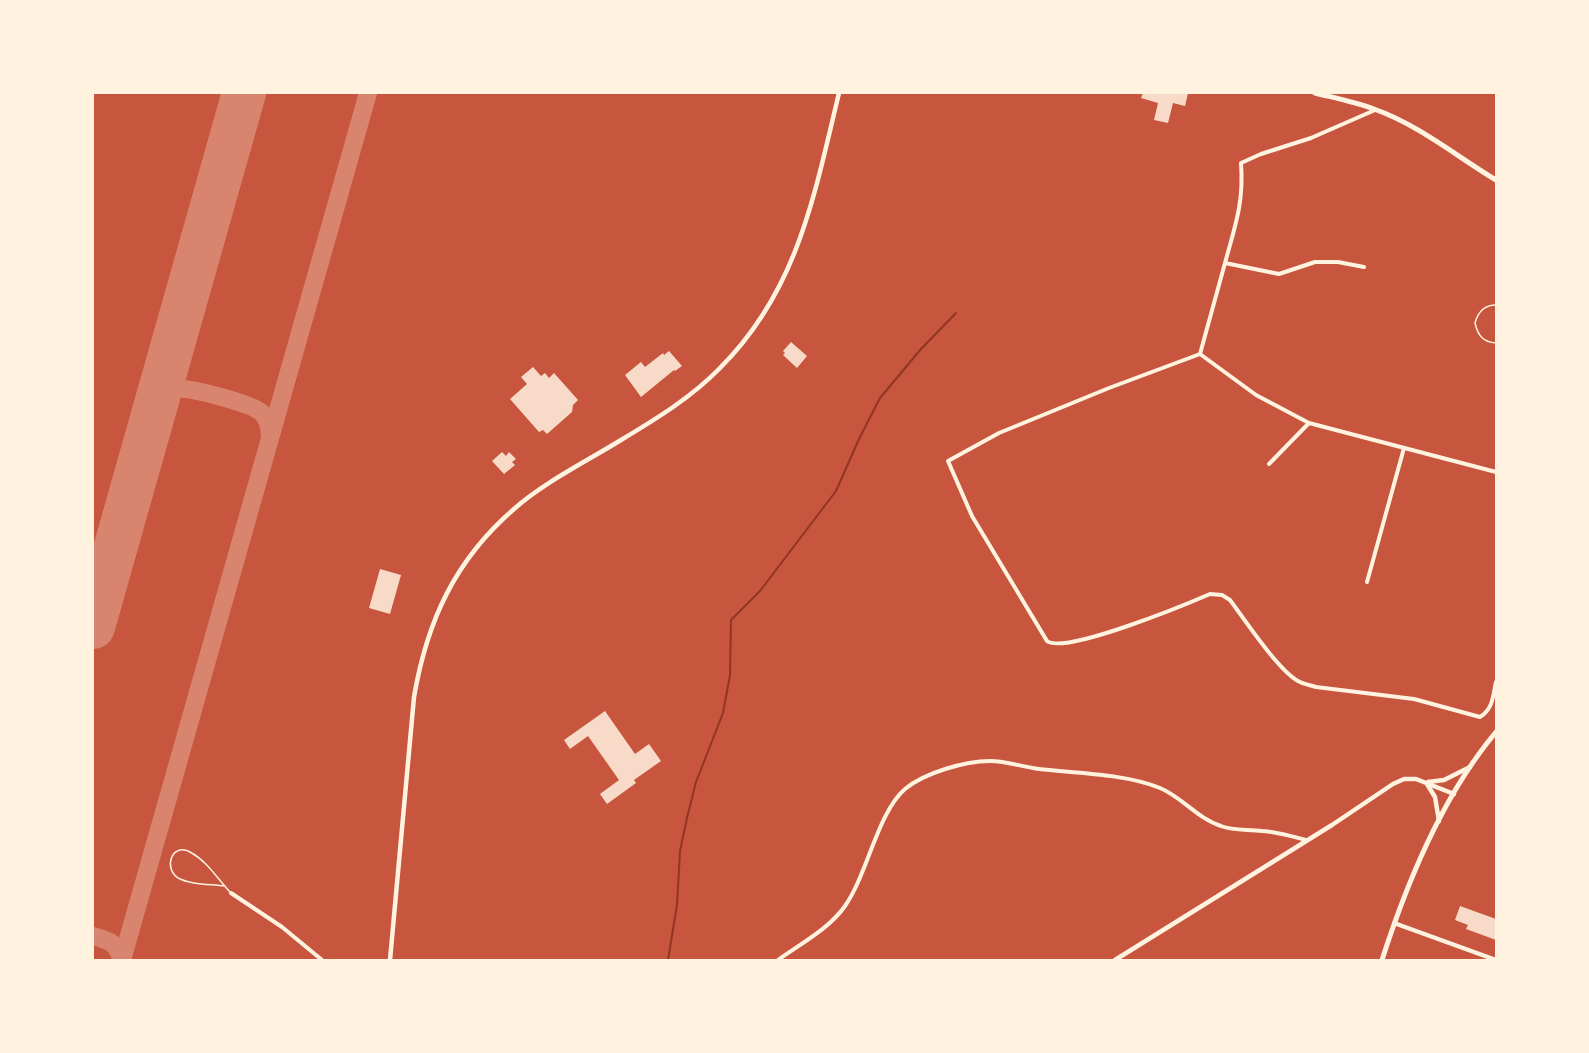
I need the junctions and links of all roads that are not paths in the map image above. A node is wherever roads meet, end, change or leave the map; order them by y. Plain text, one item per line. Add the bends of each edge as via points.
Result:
1 (839, 93) edge
2 (1316, 93) edge
3 (1376, 110) junction
4 (1496, 180) edge
5 (1225, 263) junction
6 (1364, 267) dead end
7 (1496, 305) edge
8 (1496, 344) edge
9 (1200, 354) junction
10 (1309, 423) junction
11 (1404, 448) junction
12 (1269, 464) dead end
13 (1496, 472) edge
14 (1367, 582) dead end
15 (1496, 682) edge
16 (1496, 732) edge
17 (1470, 767) junction
18 (1425, 782) junction
19 (1454, 794) junction
20 (1439, 823) junction
21 (1306, 840) junction
22 (225, 886) junction
23 (231, 893) joint
24 (1394, 923) junction
25 (322, 960) edge
26 (390, 960) edge
27 (778, 960) edge
28 (1115, 960) edge
29 (1382, 960) edge
30 (1496, 960) edge

1 - 26 street via 795,255 774,298 749,335 720,369 692,393 515,507 481,541 438,608 419,665 414,697
2 - 3 main road
3 - 4 main road via 1433,138
3 - 5 street via 1241,164 1242,195
5 - 6 street via 1279,274 1315,262
5 - 9 street
7 - 8 lane via 1484,308 1475,323 1481,338
9 - 10 street via 1256,395
9 - 15 street via 999,433 948,461 972,516 1050,644 1120,629 1210,594 1222,595 1297,681 1316,687 1414,699 1480,717 1490,707
10 - 11 street
10 - 12 street
11 - 13 street
11 - 14 street
16 - 17 main road
17 - 18 street via 1443,780
17 - 19 main road
18 - 19 street
18 - 20 street via 1435,797
18 - 21 street via 1404,778
19 - 20 main road
20 - 24 main road
21 - 27 street via 1283,833 1218,825 1149,784 990,761 966,764 904,790 885,817 844,907 831,922
21 - 28 street
22 - 22 lane via 208,865 189,851 176,850 172,856 170,863 177,877
22 - 23 lane
23 - 25 street
24 - 29 main road
24 - 30 street

